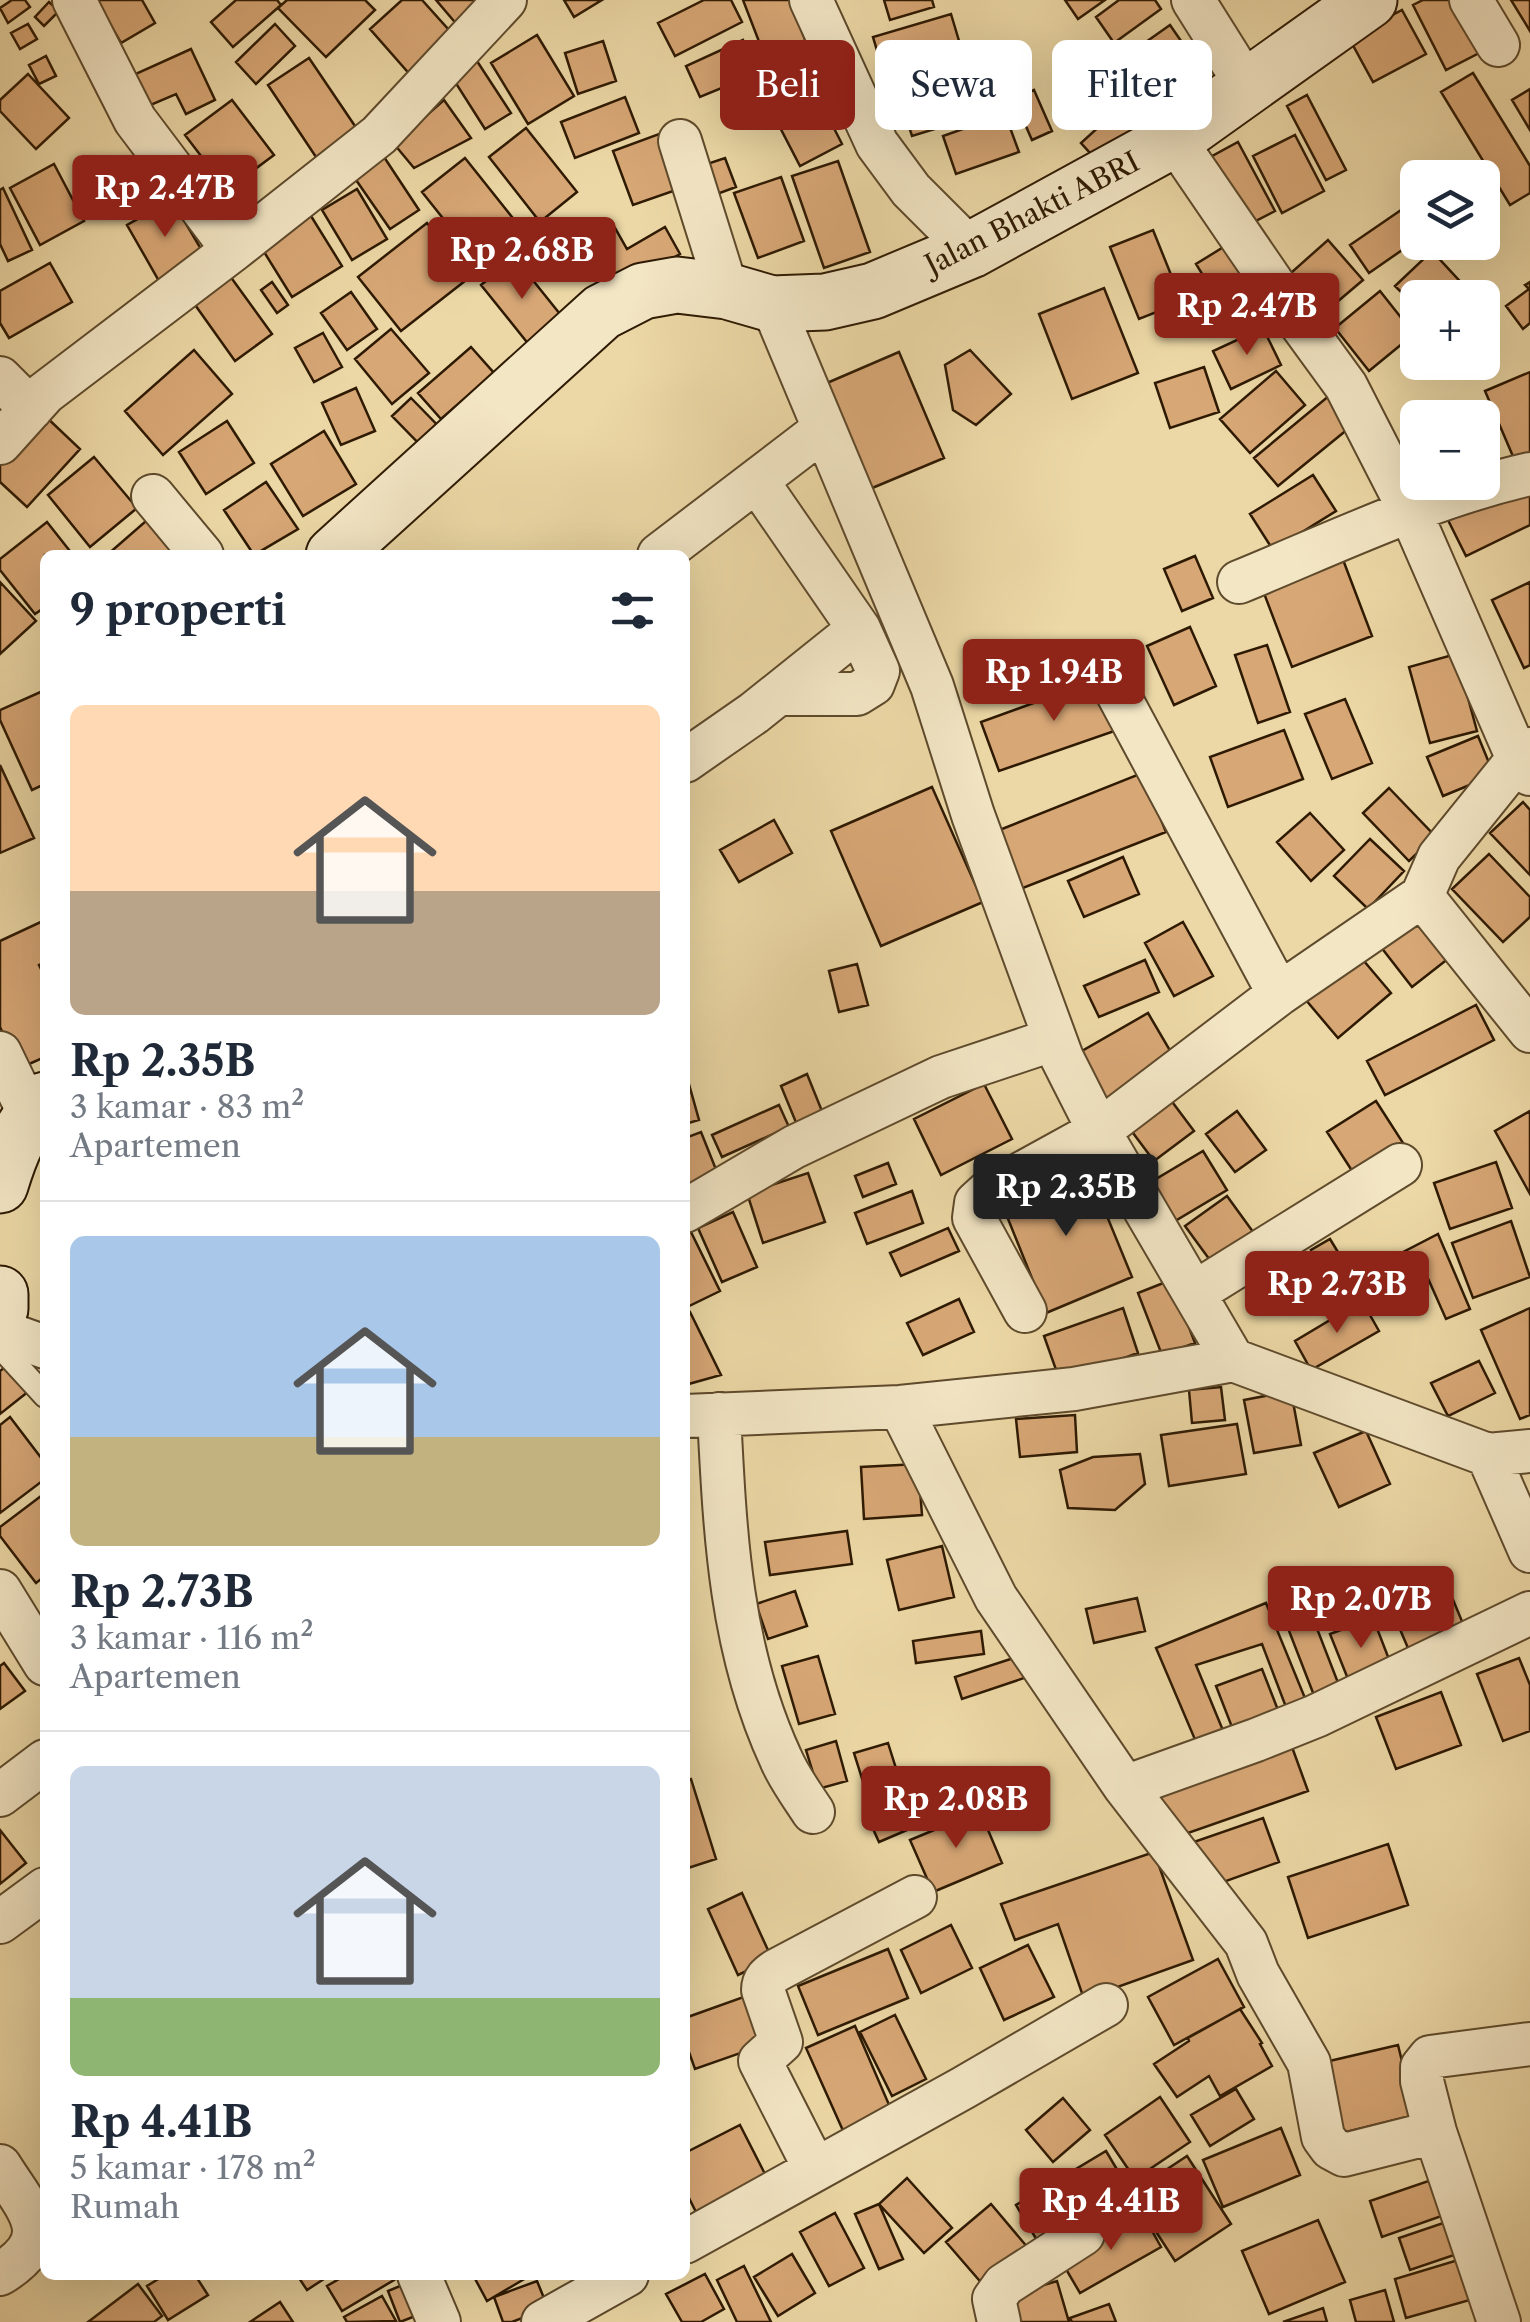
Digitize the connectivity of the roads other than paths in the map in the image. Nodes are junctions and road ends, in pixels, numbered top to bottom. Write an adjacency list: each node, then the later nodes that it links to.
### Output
1 (74, 0): 11 (street)
2 (505, 0): 11 (street)
3 (811, 0): 12 (street)
4 (1193, 0): 8 (street)
5 (1369, 0): 8 (street, Jalan Bhakti ABRI)
6 (1471, 0): 7 (street)
7 (1498, 45)
8 (1247, 86): 9 (street, Jalan Bhakti ABRI)
9 (1174, 139): 12 (street, Jalan Bhakti ABRI); 21 (street)
10 (680, 141): 13 (street)
11 (233, 250): 15 (street)
12 (971, 250): 13 (street, Jalan Bhakti ABRI)
13 (750, 298): 16 (street); 23 (street, Jalan Bhakti ABRI)
14 (0, 378): 15 (street)
15 (31, 409): 17 (street)
16 (824, 429): 19 (street); 32 (street)
17 (0, 443)
18 (1530, 474): 21 (street)
19 (757, 481): 24 (street); 27 (street)
20 (153, 496): 22 (street)
21 (1410, 512): 25 (street); 28 (street)
22 (198, 550)
23 (340, 550)
24 (666, 550)
25 (1240, 582)
26 (1104, 668): 30 (street)
27 (690, 758)
28 (1526, 760): 29 (street)
29 (1422, 896): 30 (street); 31 (street)
30 (1279, 994): 35 (street)
31 (1530, 1032)
32 (1055, 1039): 35 (street); 38 (street)
33 (0, 1052): 34 (street)
34 (37, 1108): 37 (street)
35 (1099, 1131): 39 (street); 42 (street)
36 (1400, 1165): 39 (street)
37 (0, 1185)
38 (690, 1208)
39 (1194, 1293): 46 (street)
40 (0, 1294): 41 (street)
41 (0, 1309)
42 (1025, 1311)
43 (0, 1332): 44 (street)
44 (40, 1345)
45 (0, 1347): 47 (lane)
46 (1234, 1360): 48 (street); 50 (street)
47 (40, 1391)
48 (900, 1408): 49 (street); 56 (street)
49 (702, 1415): 58 (street)
50 (1509, 1453): 51 (street)
51 (1530, 1551)
52 (0, 1592): 54 (street)
53 (1530, 1613): 56 (street)
54 (40, 1656)
55 (40, 1765): 57 (street)
56 (1125, 1787): 64 (street)
57 (0, 1795)
58 (813, 1812)
59 (40, 1892): 61 (street)
60 (915, 1897): 66 (street)
61 (0, 1922)
62 (1106, 2005): 66 (street)
63 (1530, 2044): 64 (street)
64 (1436, 2132): 75 (street)
65 (0, 2166): 69 (street)
66 (815, 2169): 68 (street)
67 (1083, 2234): 74 (street)
68 (690, 2239)
69 (0, 2274)
70 (422, 2280): 72 (street)
71 (617, 2280): 73 (street)
72 (438, 2322)
73 (543, 2322)
74 (999, 2322)
75 (1499, 2322)

